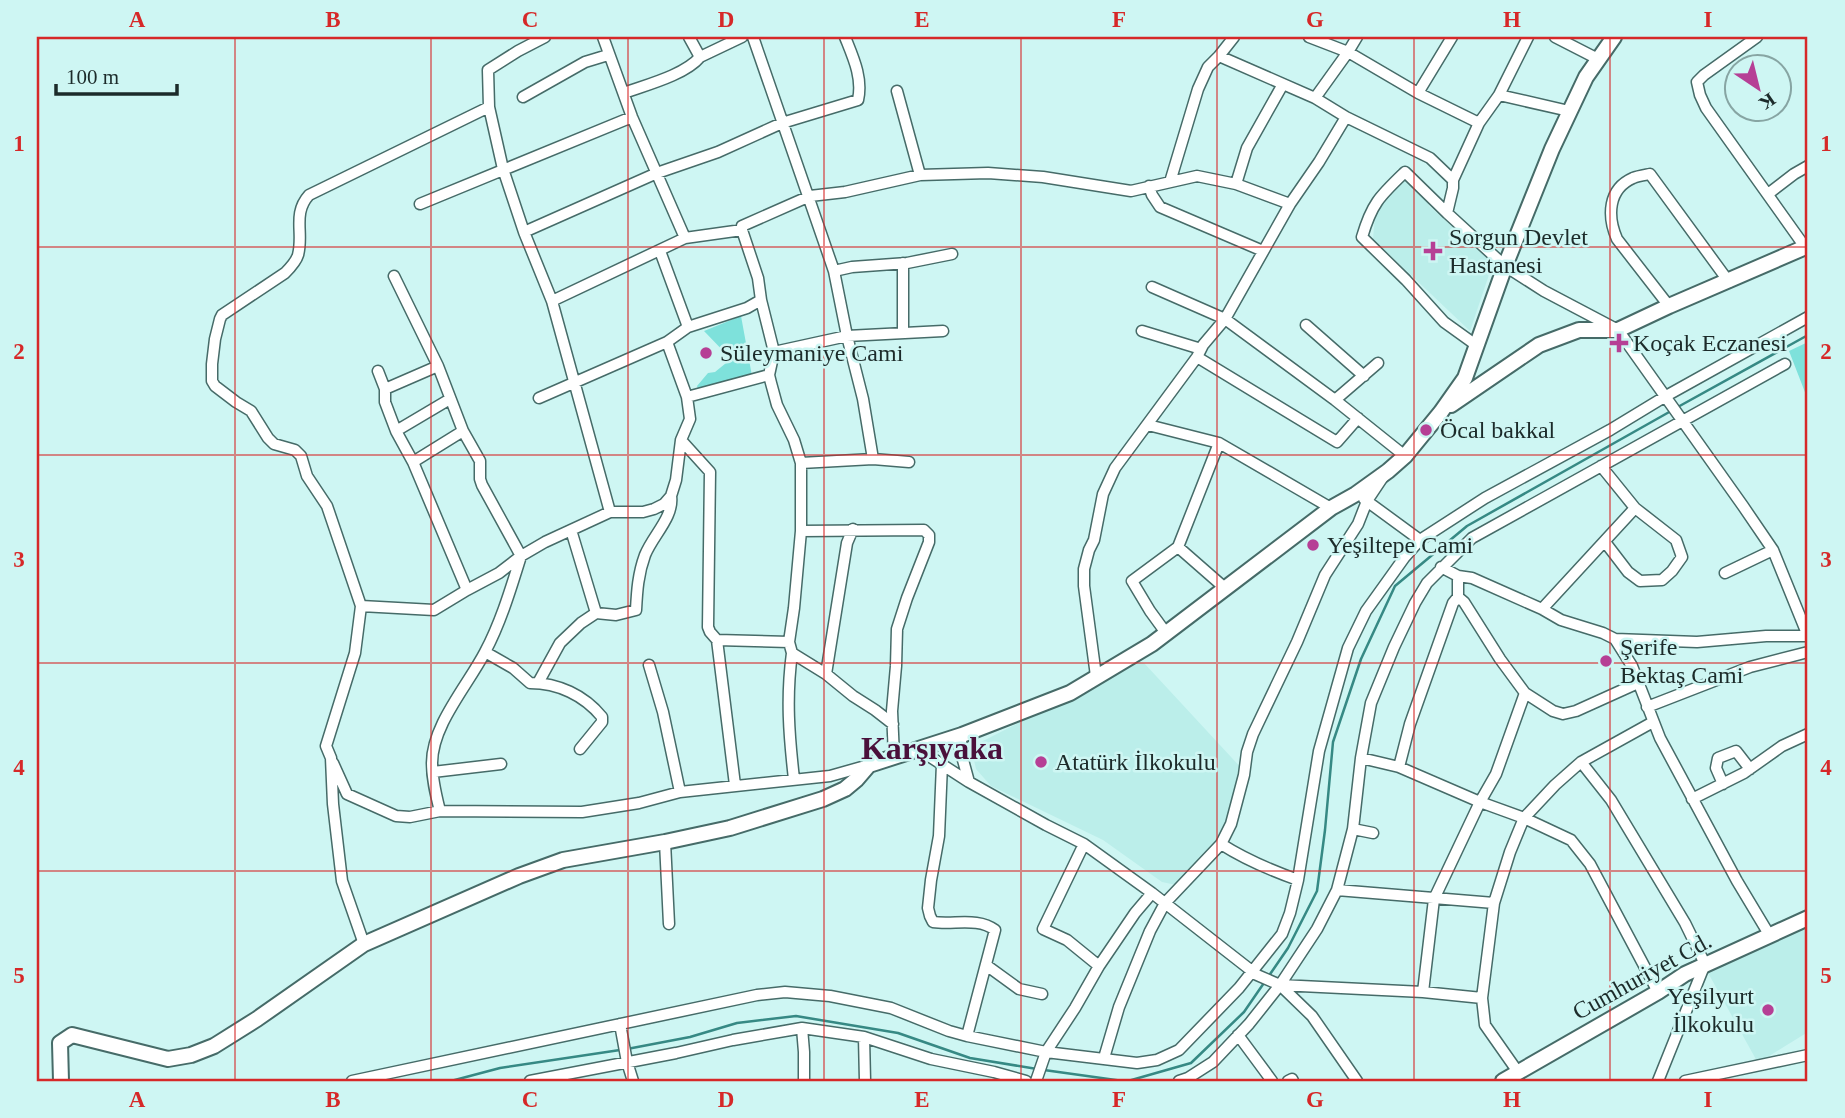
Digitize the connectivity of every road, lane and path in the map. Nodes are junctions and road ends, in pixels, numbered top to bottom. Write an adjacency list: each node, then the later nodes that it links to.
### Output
1 (545, 37): 27 (street)
2 (603, 37): 16 (street)
3 (689, 37): 18 (street)
4 (742, 37): 18 (street)
5 (753, 37): 31 (street)
6 (845, 37): 31 (street)
7 (1234, 37): 17 (street)
8 (1310, 37): 15 (street)
9 (1357, 37): 15 (street)
10 (1452, 37): 23 (street)
11 (1528, 37): 24 (street)
12 (1555, 37): 19 (street)
13 (1614, 37): 19 (street)
14 (1757, 37): 41 (street)
15 (1348, 52): 23 (street); 26 (street)
16 (608, 55): 22 (street); 25 (street)
17 (1219, 56): 20 (street); 38 (street)
18 (700, 57): 22 (street)
19 (1598, 59): 28 (street)
20 (1283, 84): 26 (street); 39 (street)
21 (897, 91): 36 (street)
22 (624, 93): 29 (street)
23 (1418, 93): 32 (street)
24 (1499, 95): 28 (street); 32 (street)
25 (523, 97)
26 (1315, 98): 30 (street)
27 (489, 107): 34 (street); 121 (street)
28 (1569, 111): 54 (street)
29 (632, 117): 34 (street); 35 (street)
30 (1346, 117): 37 (street); 44 (street)
31 (782, 123): 35 (street); 42 (street)
32 (1479, 123): 37 (street)
33 (1808, 166): 41 (street)
34 (503, 169): 43 (street); 47 (street)
35 (657, 173): 47 (street); 48 (street)
36 (920, 175): 40 (street); 42 (street)
37 (1453, 180): 45 (street)
38 (1170, 182): 39 (street); 40 (street)
39 (1236, 184): 44 (street)
40 (1149, 186): 51 (street)
41 (1768, 194): 49 (street)
42 (810, 196): 46 (street); 55 (street)
43 (420, 204)
44 (1290, 204): 51 (street)
45 (1447, 213): 54 (street); 72 (street)
46 (741, 230): 48 (street); 59 (street)
47 (524, 232): 60 (street)
48 (685, 239): 50 (street)
49 (1807, 246): 57 (street)
50 (660, 251): 60 (street); 65 (street)
51 (1263, 251): 63 (street)
52 (952, 254): 53 (street)
53 (903, 263): 55 (street); 69 (street)
54 (1505, 266): 66 (street); 72 (street)
55 (834, 271): 70 (street)
56 (394, 276): 77 (street)
57 (1729, 282): 61 (street); 61 (street)
58 (1152, 286): 63 (street)
59 (761, 300): 65 (street); 73 (street)
60 (552, 301): 81 (street)
61 (1669, 306): 66 (street)
62 (1808, 317): 83 (street)
63 (1226, 319): 74 (street); 87 (street)
64 (1306, 325): 80 (street)
65 (688, 327): 71 (street)
66 (1618, 330): 83 (street); 88 (street)
67 (943, 331): 69 (street)
68 (1142, 331): 74 (street)
69 (902, 333): 70 (street)
70 (847, 336): 73 (street); 97 (street)
71 (667, 342): 81 (street); 84 (street)
72 (1476, 345): 88 (street)
73 (774, 352): 79 (street)
74 (1199, 353): 89 (street); 91 (street)
75 (1378, 363): 80 (street)
76 (1784, 364): 90 (street)
77 (438, 366): 82 (street); 86 (street)
78 (378, 371): 82 (street)
79 (769, 375): 84 (street); 100 (street)
80 (1364, 376): 87 (street)
81 (575, 381): 85 (street); 106 (street)
82 (385, 389): 92 (street)
83 (1666, 396): 90 (street); 110 (street)
84 (687, 397): 94 (street)
85 (539, 398)
86 (450, 399): 92 (street); 93 (street)
87 (1335, 400): 89 (street)
88 (1441, 412): 96 (street)
89 (1358, 418): 96 (street)
90 (1683, 420): 101 (street); 113 (street)
91 (1148, 425): 95 (street); 133 (street)
92 (396, 431): 99 (street)
93 (463, 431): 99 (street); 114 (street)
94 (681, 440): 102 (street); 127 (street)
95 (1219, 443): 104 (street); 112 (street)
96 (1405, 456): 103 (street)
97 (873, 459): 98 (street); 100 (street)
98 (909, 462)
99 (413, 463): 119 (street)
100 (801, 463): 109 (street)
101 (1601, 466): 105 (street); 115 (street)
102 (671, 496): 106 (street); 123 (street)
103 (1362, 497): 104 (street); 110 (street); 167 (street)
104 (1331, 508): 118 (street)
105 (1635, 508): 111 (street); 111 (street)
106 (610, 512): 108 (street)
107 (853, 529): 109 (street); 132 (street); 139 (street)
108 (571, 530): 114 (street); 123 (street)
109 (801, 531): 128 (street)
110 (1420, 541): 168 (street)
111 (1605, 542): 122 (street)
112 (1178, 547): 118 (street); 124 (street)
113 (1773, 550): 116 (street); 125 (street)
114 (522, 556): 119 (street); 129 (street)
115 (1441, 567): 117 (street); 146 (street)
116 (1725, 573)
117 (1458, 576): 120 (street); 122 (street)
118 (1226, 589): 124 (street)
119 (467, 590): 121 (street)
120 (1458, 597): 136 (street); 151 (street)
121 (361, 606): 145 (street)
122 (1542, 609): 126 (street)
123 (596, 612): 134 (street)
124 (1166, 633): 133 (street)
125 (1808, 636): 126 (street)
126 (1615, 639): 135 (street)
127 (717, 640): 128 (street); 157 (street)
128 (790, 648): 132 (street); 154 (street)
129 (485, 652): 134 (street); 153 (street)
130 (1808, 652): 137 (street)
131 (649, 665): 158 (street)
132 (826, 674): 139 (street)
133 (1096, 676): 141 (street)
134 (538, 683): 142 (street)
135 (1638, 683): 136 (street); 137 (street)
136 (1525, 693): 160 (street)
137 (1647, 707): 138 (street)
138 (1653, 722): 147 (street); 159 (street)
139 (893, 724): 144 (street)
140 (1808, 734): 152 (street)
141 (961, 735): 143 (street); 155 (street)
142 (580, 749)
143 (918, 749): 144 (street); 149 (street)
144 (894, 757): 150 (street)
145 (331, 758): 161 (street); 177 (street)
146 (1361, 758): 151 (street); 163 (street)
147 (1581, 762): 162 (street); 178 (street)
148 (501, 764): 153 (street)
149 (942, 764): 155 (street); 179 (street)
150 (870, 765): 154 (street); 165 (street)
151 (1399, 767): 160 (street)
152 (1750, 769): 156 (street); 156 (street)
153 (433, 772): 161 (street)
154 (794, 779): 157 (street)
155 (969, 782): 166 (street)
156 (1723, 784): 159 (street)
157 (734, 785): 158 (street)
158 (680, 792): 161 (street)
159 (1692, 799): 176 (street)
160 (1480, 802): 162 (street); 171 (street)
161 (440, 811)
162 (1524, 818): 172 (street); 184 (street)
163 (1353, 829): 164 (street); 169 (street)
164 (1373, 833)
165 (665, 842): 175 (street); 177 (street)
166 (1084, 844): 170 (street); 180 (street)
167 (1221, 844): 168 (street); 173 (street)
168 (1298, 880): 181 (street)
169 (1337, 890): 171 (street); 182 (street)
170 (1152, 892): 173 (street); 180 (street)
171 (1434, 899): 172 (street); 183 (street)
172 (1494, 903): 186 (street)
173 (1165, 904): 181 (street); 195 (street)
174 (1808, 918): 176 (street, Cumhuriyet Cd.)
175 (669, 924)
176 (1770, 936): 178 (street, Cumhuriyet Cd.)
177 (365, 944): 199 (street)
178 (1705, 964): 184 (street, Cumhuriyet Cd.); 210 (street)
179 (986, 965): 185 (street); 190 (street)
180 (1098, 966): 192 (street)
181 (1255, 973): 182 (street); 195 (street)
182 (1280, 985): 183 (street); 189 (street); 208 (street)
183 (1423, 992): 186 (street)
184 (1658, 992): 196 (street, Cumhuriyet Cd.)
185 (1042, 994)
186 (1482, 998): 196 (street)
187 (620, 1028): 190 (street); 194 (street); 198 (street)
188 (802, 1028): 191 (street); 194 (street); 203 (street)
189 (1238, 1035): 206 (street); 207 (street)
190 (967, 1036): 192 (street)
191 (864, 1037): 204 (street); 205 (street)
192 (1046, 1055): 195 (street); 197 (street)
193 (1808, 1055): 211 (street)
194 (626, 1058): 201 (street); 202 (street)
195 (1104, 1058)
196 (1518, 1072): 209 (street, Cumhuriyet Cd.)
197 (1037, 1077)
198 (394, 1078): 200 (street)
199 (61, 1081)
200 (352, 1081)
201 (530, 1081)
202 (633, 1081)
203 (804, 1081)
204 (865, 1081)
205 (1026, 1081)
206 (1179, 1081)
207 (1272, 1081)
208 (1357, 1081)
209 (1504, 1081)
210 (1658, 1081)
211 (1685, 1081)

